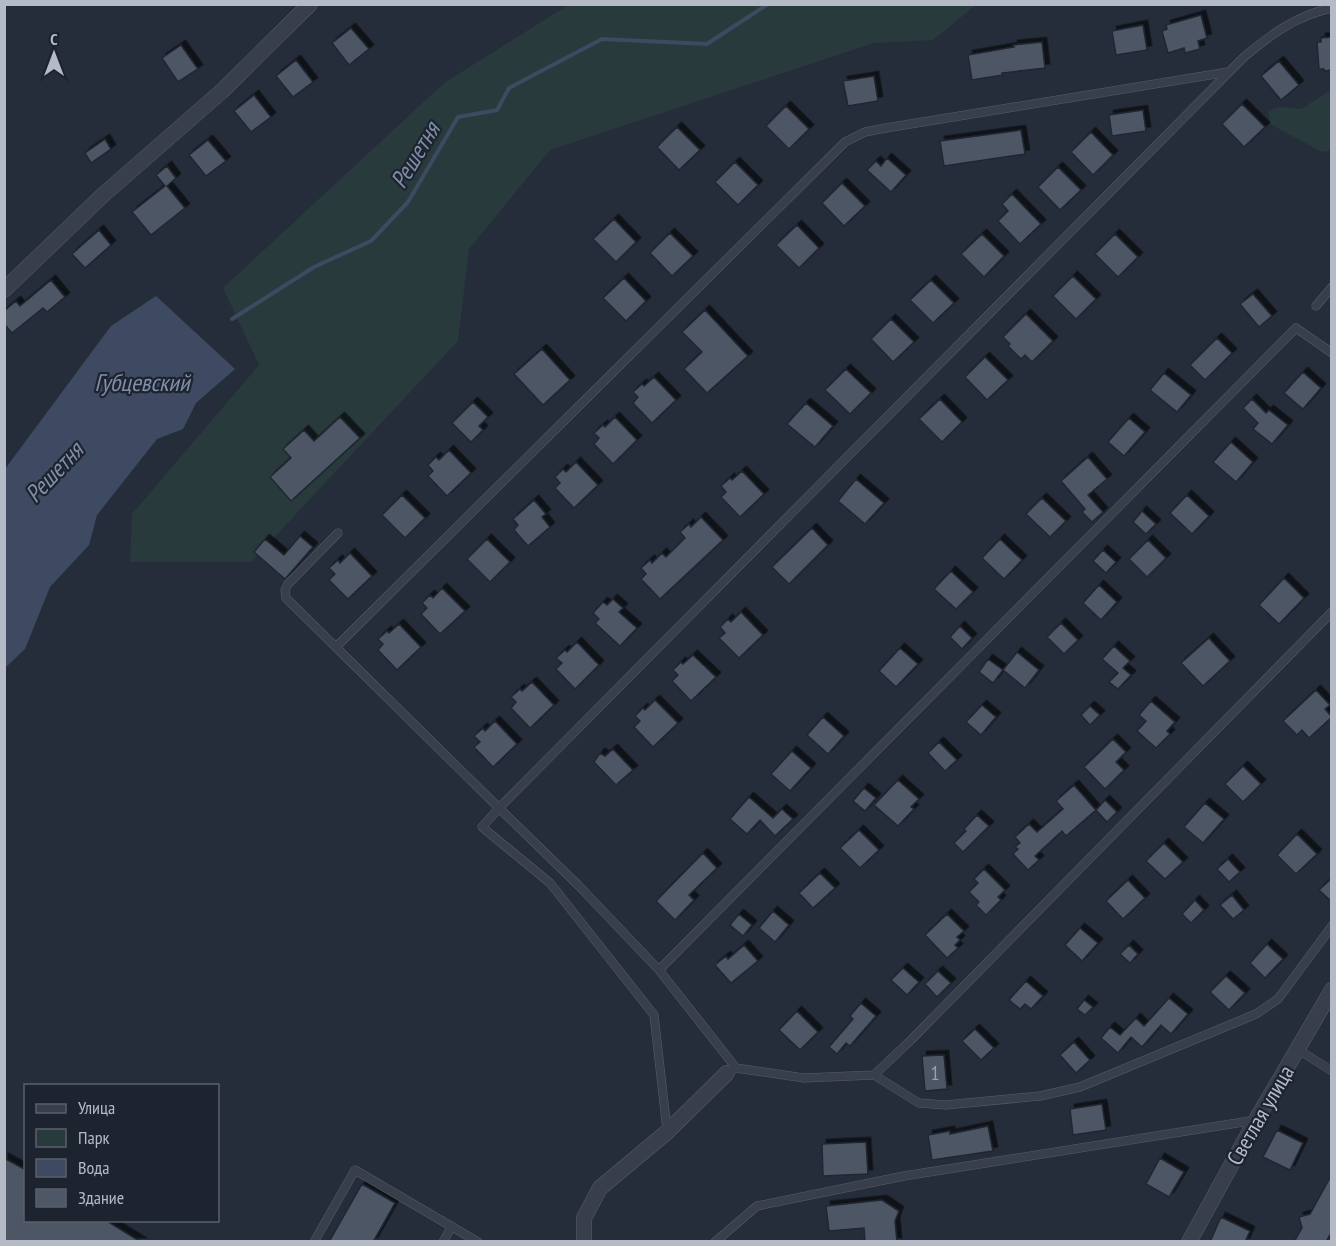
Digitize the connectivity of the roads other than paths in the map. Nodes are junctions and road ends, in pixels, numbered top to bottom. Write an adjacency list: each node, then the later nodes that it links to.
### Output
1 (310, 4): 5 (street)
2 (1332, 8): 3 (lane)
3 (1228, 72): 10 (lane); 11 (lane)
4 (1332, 287): 6 (lane)
5 (4, 291)
6 (1316, 306)
7 (1332, 353): 13 (lane)
8 (338, 533): 10 (lane)
9 (1332, 612): 18 (lane)
10 (336, 647): 11 (lane)
11 (499, 808): 13 (lane); 20 (lane)
12 (1332, 926): 18 (lane)
13 (659, 970): 16 (lane)
14 (1332, 990): 15 (street, Светлая улица)
15 (1297, 1049): 17 (lane); 19 (street, Светлая улица)
16 (732, 1071): 18 (lane); 20 (street)
17 (1332, 1071)
18 (874, 1075)
19 (1256, 1120): 26 (lane); 27 (street, Светлая улица)
20 (667, 1132): 25 (street)
21 (452, 1226): 22 (lane); 23 (lane); 24 (lane)
22 (314, 1242)
23 (443, 1242)
24 (477, 1242)
25 (584, 1242)
26 (715, 1242)
27 (1189, 1242)

